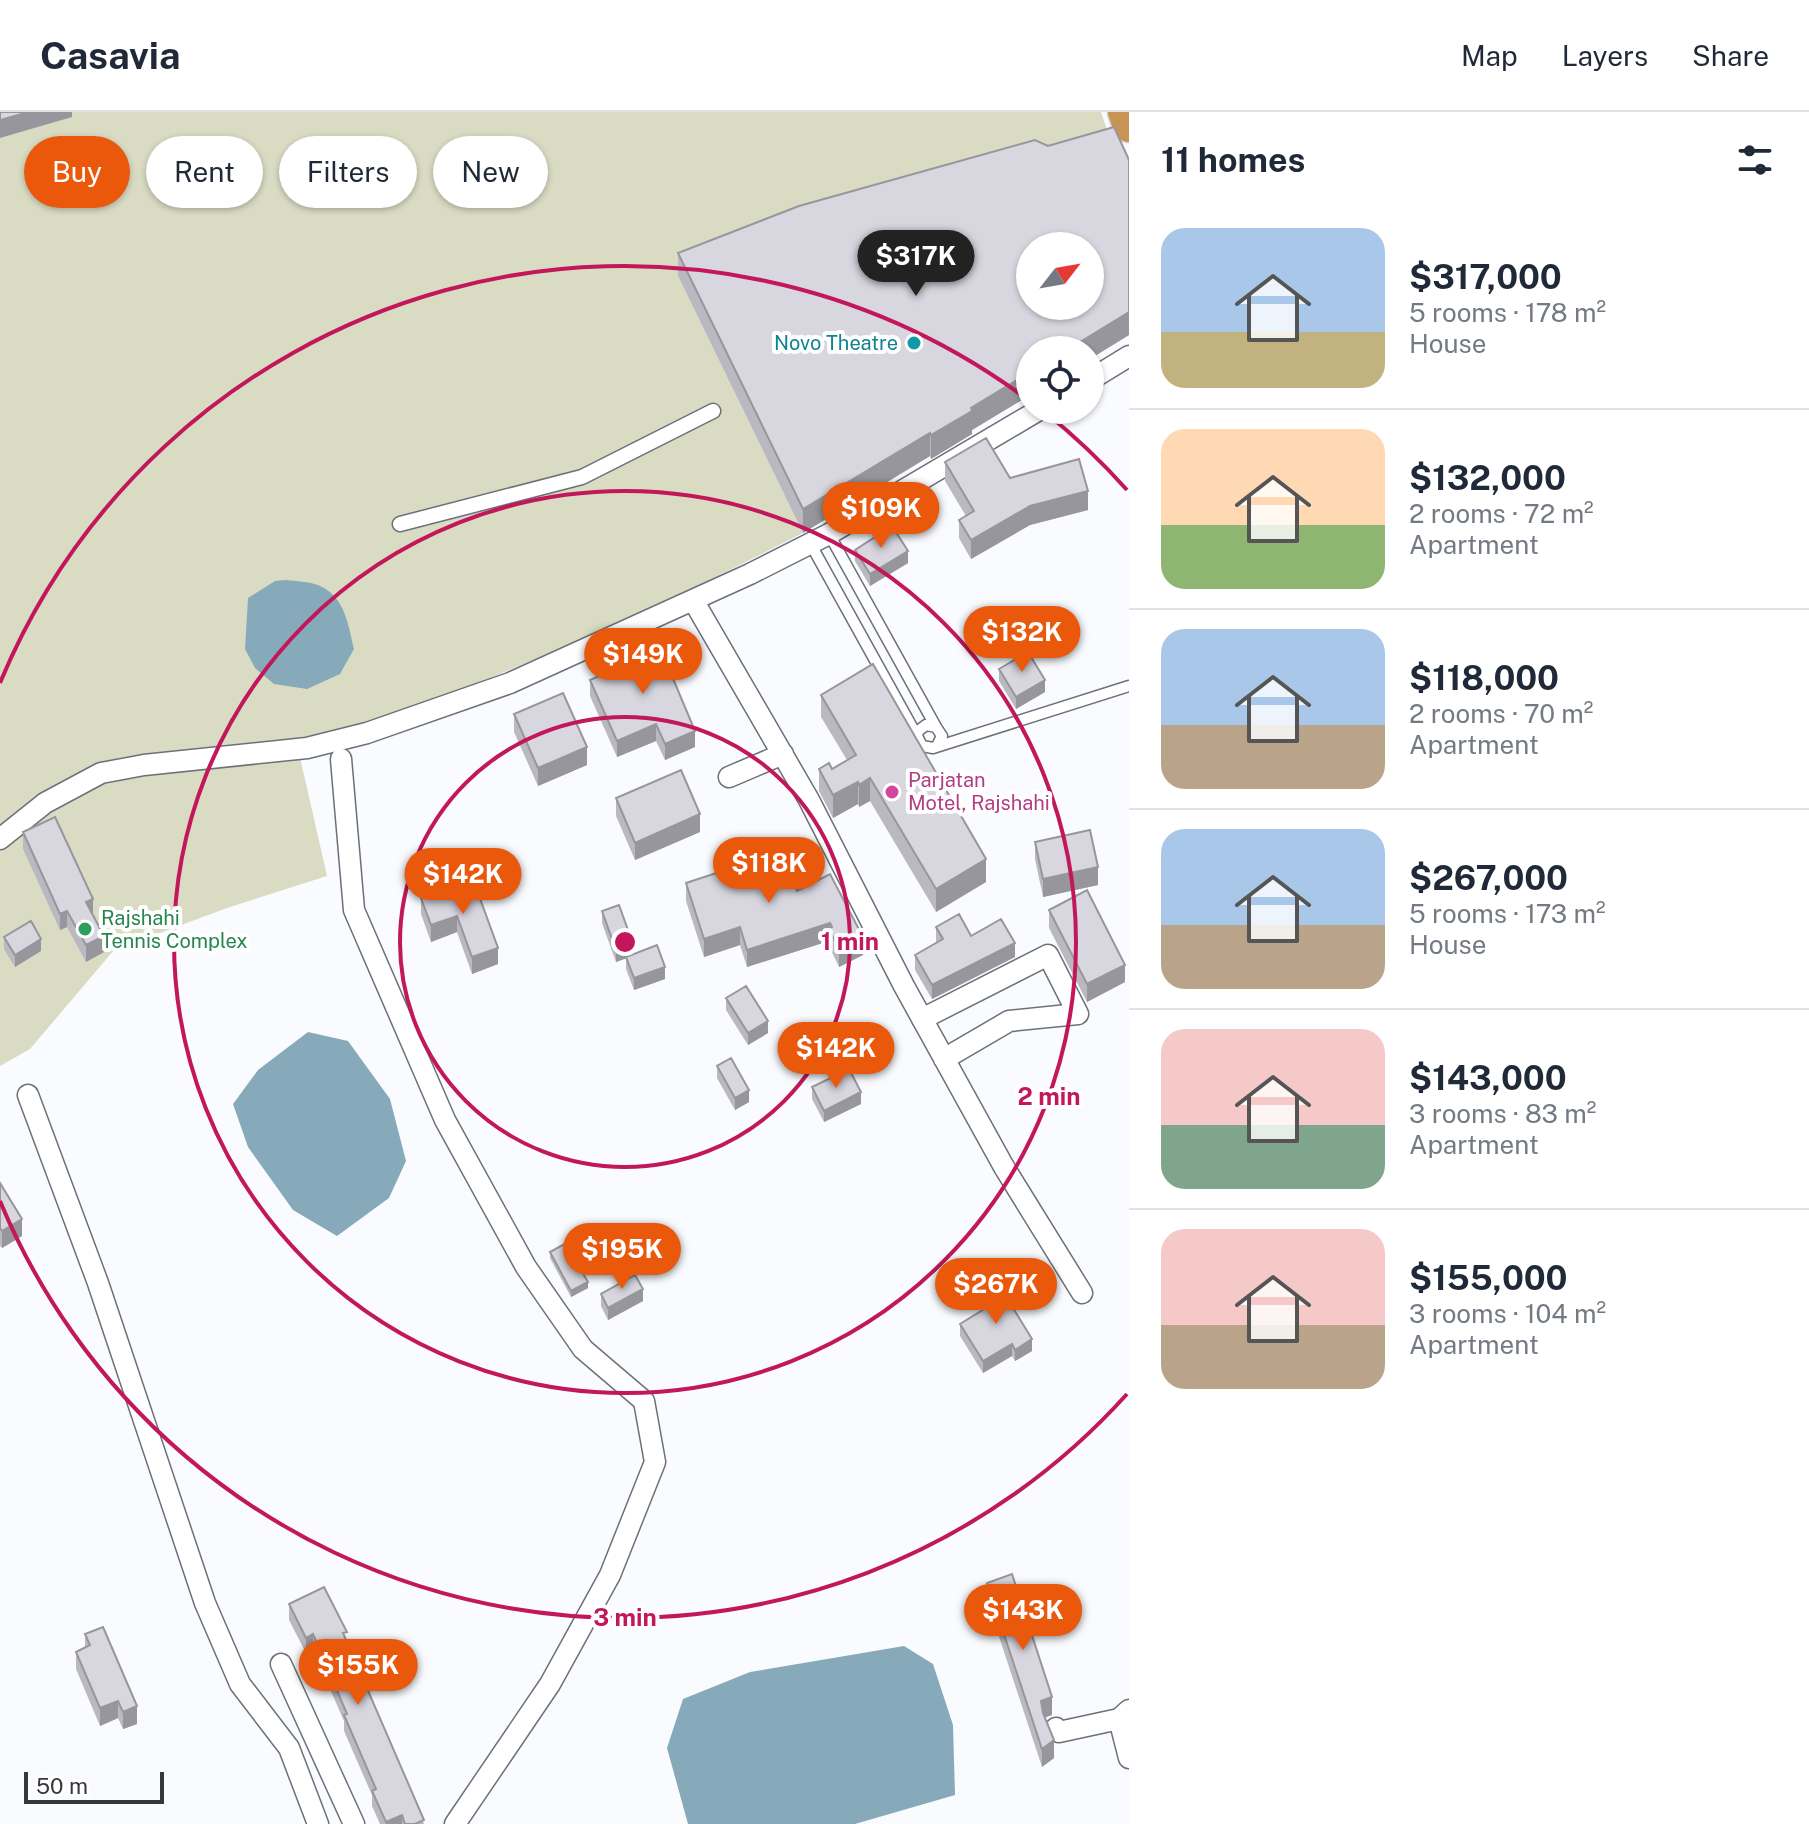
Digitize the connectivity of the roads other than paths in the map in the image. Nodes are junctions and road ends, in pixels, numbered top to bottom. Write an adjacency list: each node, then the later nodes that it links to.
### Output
1 (1124, 112): 2 (highway)
2 (1129, 126)
3 (1129, 356): 4 (street)
4 (1104, 371)
5 (713, 411): 7 (street)
6 (1016, 424): 8 (street)
7 (400, 524)
8 (829, 534): 9 (street); 12 (lane)
9 (810, 543): 10 (street); 13 (lane)
10 (693, 600): 15 (street); 18 (street)
11 (1129, 686): 14 (lane)
12 (936, 727): 13 (lane); 14 (lane)
13 (917, 736): 14 (lane)
14 (933, 748)
15 (783, 754): 17 (street); 19 (street)
16 (341, 759): 29 (street)
17 (729, 777)
18 (0, 839)
19 (922, 1019): 20 (street); 20 (street)
20 (944, 1059): 22 (street)
21 (28, 1095): 27 (street)
22 (1082, 1293)
23 (281, 1664): 28 (street)
24 (1124, 1715): 25 (street); 26 (street)
25 (1056, 1728)
26 (1129, 1758)
27 (318, 1824)
28 (354, 1824)
29 (455, 1824)

